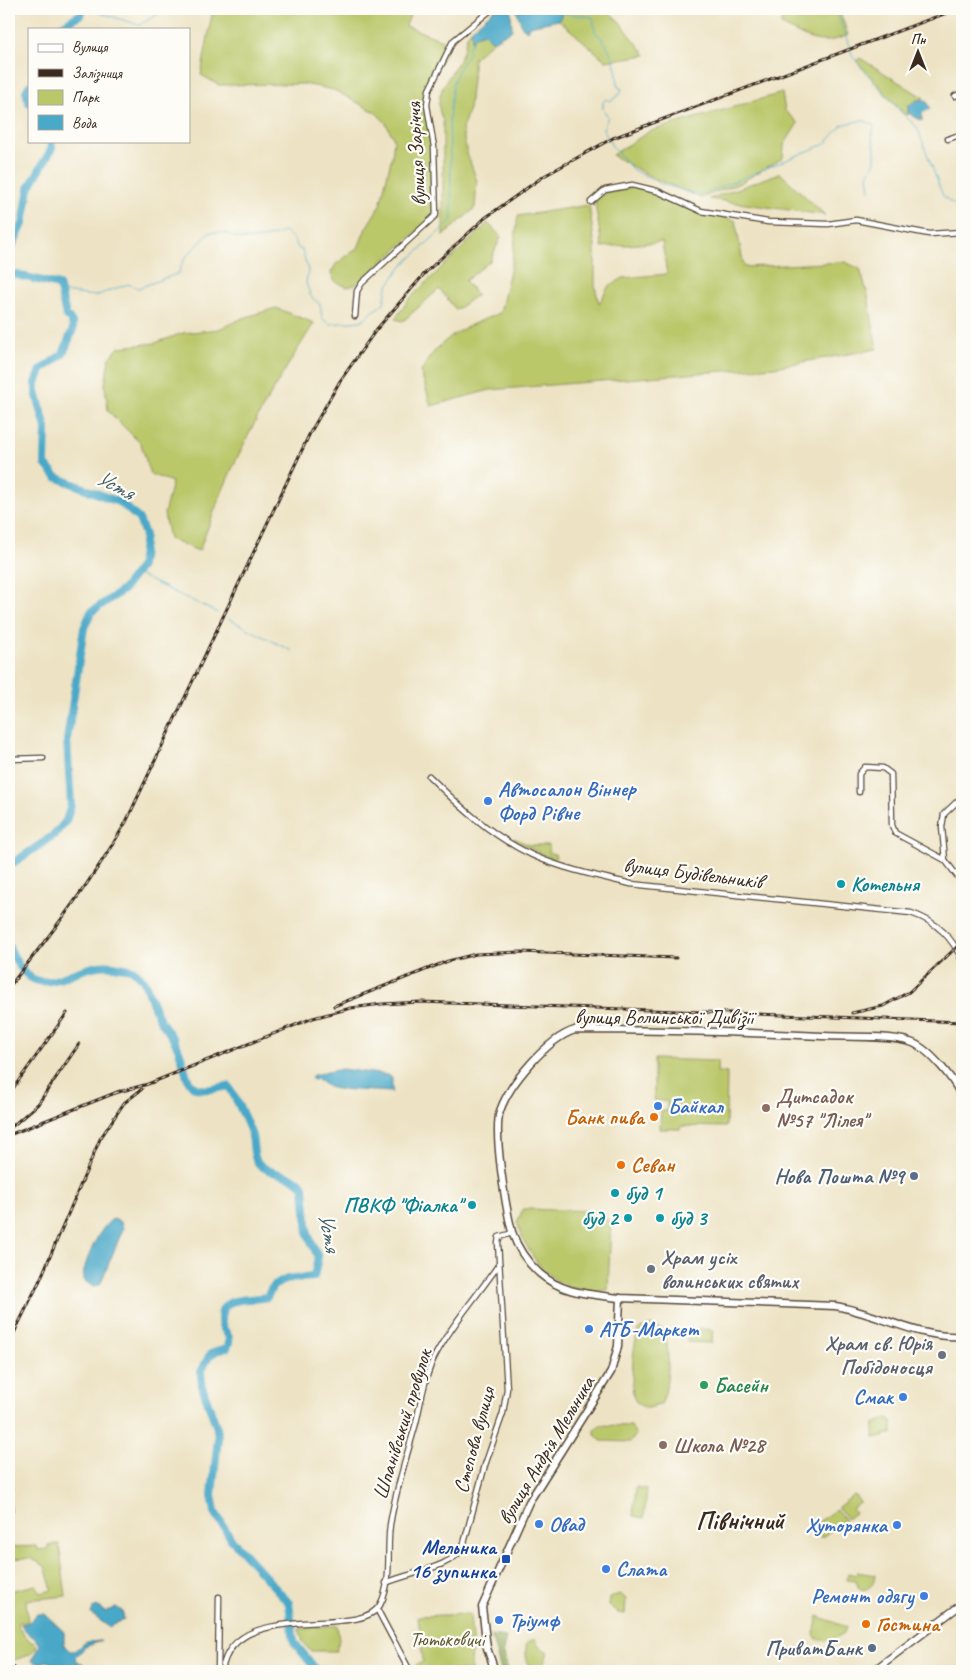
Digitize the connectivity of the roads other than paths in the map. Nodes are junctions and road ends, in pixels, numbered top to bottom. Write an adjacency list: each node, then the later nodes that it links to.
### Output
1 (492, 9): 8 (street, вулиця Заріччя)
2 (962, 93): 3 (street)
3 (955, 96)
4 (962, 134): 5 (street)
5 (948, 139)
6 (591, 202): 7 (street)
7 (962, 232)
8 (355, 316)
9 (43, 758): 10 (street)
10 (9, 759)
11 (429, 776): 16 (street, вулиця Будівельників)
12 (858, 792): 14 (street)
13 (962, 797): 14 (street)
14 (945, 860): 15 (street)
15 (961, 881)
16 (962, 961)
17 (962, 1099): 18 (street, вулиця Волинської Дивізії)
18 (513, 1233): 19 (street, Степова вулиця); 20 (street, вулиця Волинської Дивізії)
19 (499, 1264): 22 (street, Шпанівський провулок); 22 (street, Степова вулиця)
20 (620, 1298): 21 (street, вулиця Волинської Дивізії); 30 (street, вулиця Андрія Мельника)
21 (962, 1336)
22 (386, 1583): 25 (street, Шпанівський провулок)
23 (219, 1598): 28 (street)
24 (962, 1604): 31 (street)
25 (377, 1609): 28 (street); 29 (street)
26 (9, 1667): 27 (street)
27 (13, 1671)
28 (220, 1671)
29 (410, 1671)
30 (496, 1671)
31 (873, 1671)

